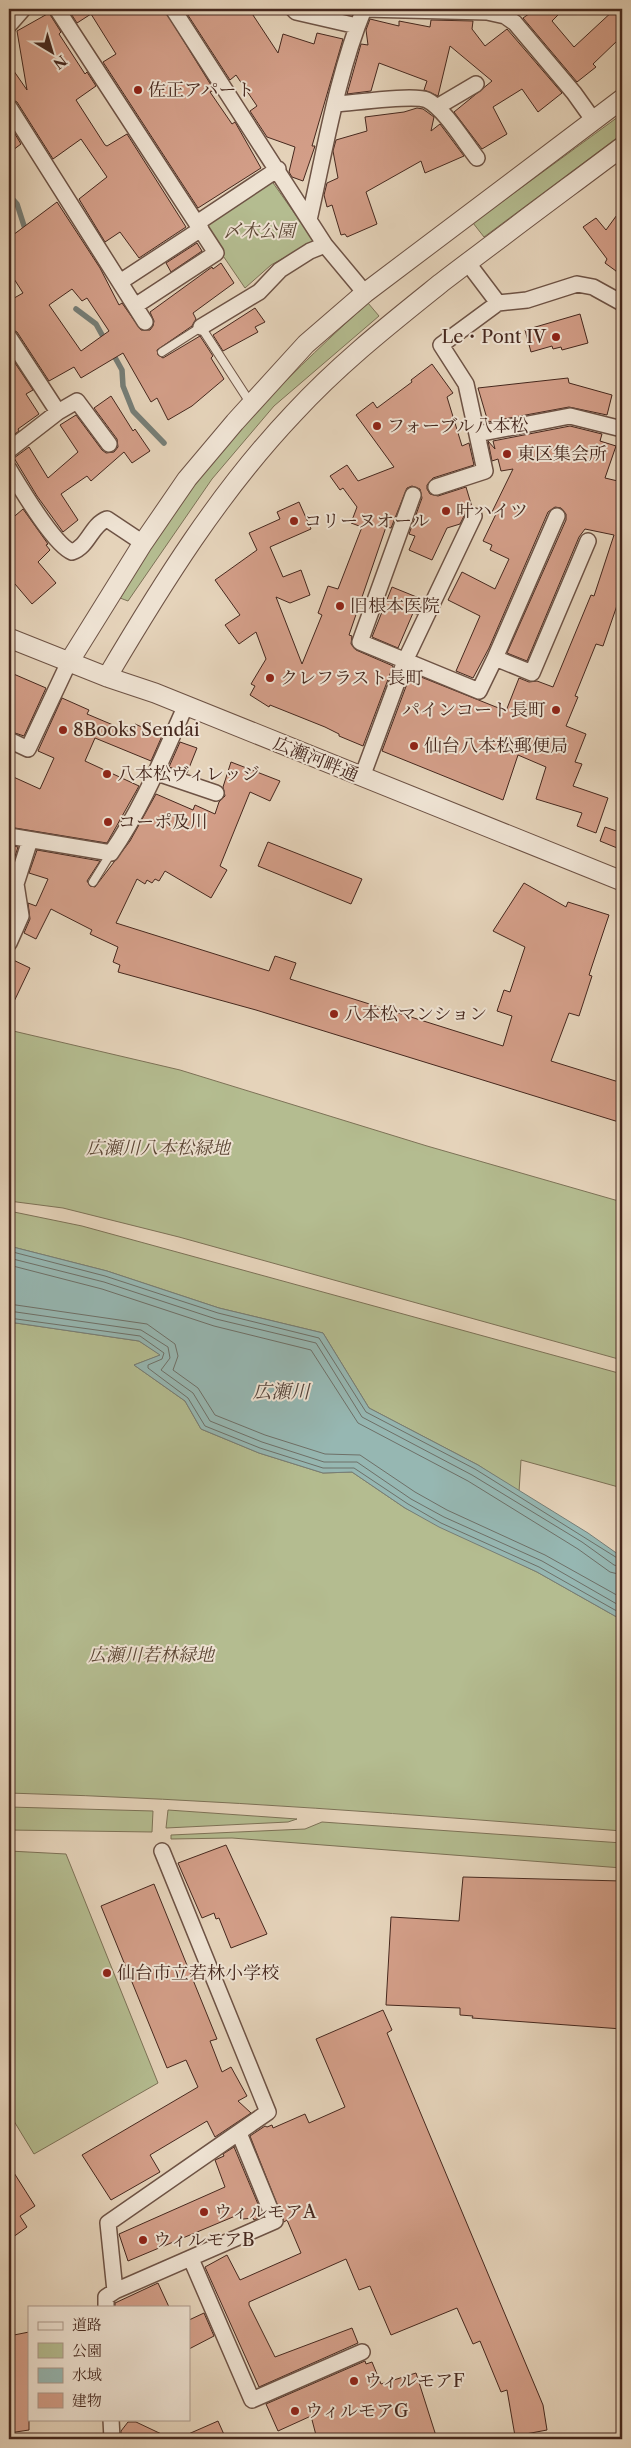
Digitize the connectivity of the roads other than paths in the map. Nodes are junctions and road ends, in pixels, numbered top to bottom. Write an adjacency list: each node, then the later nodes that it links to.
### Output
1 (23, 9): 6 (street)
2 (56, 9): 18 (street)
3 (173, 9): 16 (street)
4 (293, 9): 7 (street)
5 (364, 9): 7 (street); 13 (street)
6 (9, 25)
7 (356, 26): 10 (street)
8 (476, 84): 12 (street)
9 (622, 99): 13 (street)
10 (336, 104): 12 (street); 17 (street)
11 (9, 107): 21 (street)
12 (437, 107): 15 (street)
13 (594, 120): 22 (street)
14 (622, 146): 20 (street)
15 (478, 158)
16 (278, 169): 17 (street); 18 (street)
17 (309, 220): 19 (street)
18 (199, 226): 21 (street); 25 (street)
19 (325, 245): 22 (street); 27 (street)
20 (467, 262): 23 (street); 47 (street)
21 (120, 282): 25 (street)
22 (365, 293): 30 (street)
23 (498, 303): 24 (street); 33 (street)
24 (622, 303)
25 (135, 306): 26 (street)
26 (145, 322)
27 (201, 327): 29 (lane); 30 (lane)
28 (9, 337): 31 (street)
29 (162, 352)
30 (251, 404): 42 (street)
31 (58, 412): 34 (street); 35 (street)
32 (622, 429): 33 (street)
33 (477, 434): 37 (street)
34 (109, 444)
35 (9, 450)
36 (9, 469): 42 (street)
37 (436, 487)
38 (413, 495): 45 (street)
39 (474, 516): 45 (street)
40 (557, 516): 44 (street)
41 (588, 541): 44 (street)
42 (143, 543): 46 (street)
43 (9, 638): 46 (street, 広瀬河畔通)
44 (495, 658): 45 (street)
45 (405, 661): 51 (street)
46 (69, 662): 47 (street, 広瀬河畔通); 49 (street)
47 (106, 677): 48 (street, 広瀬河畔通)
48 (186, 706): 50 (street); 51 (street, 広瀬河畔通)
49 (9, 740)
50 (156, 773): 52 (street); 55 (street)
51 (362, 778): 56 (street, 広瀬河畔通)
52 (216, 793)
53 (9, 836): 54 (street)
54 (30, 840): 55 (street); 58 (street)
55 (111, 853): 57 (lane)
56 (622, 881)
57 (94, 882)
58 (9, 943)
59 (162, 1851): 60 (street)
60 (239, 2133): 61 (street); 62 (street)
61 (191, 2259): 62 (street); 64 (street)
62 (115, 2292): 63 (street)
63 (106, 2306)
64 (362, 2352)
65 (111, 2420): 66 (street)
66 (112, 2439)

